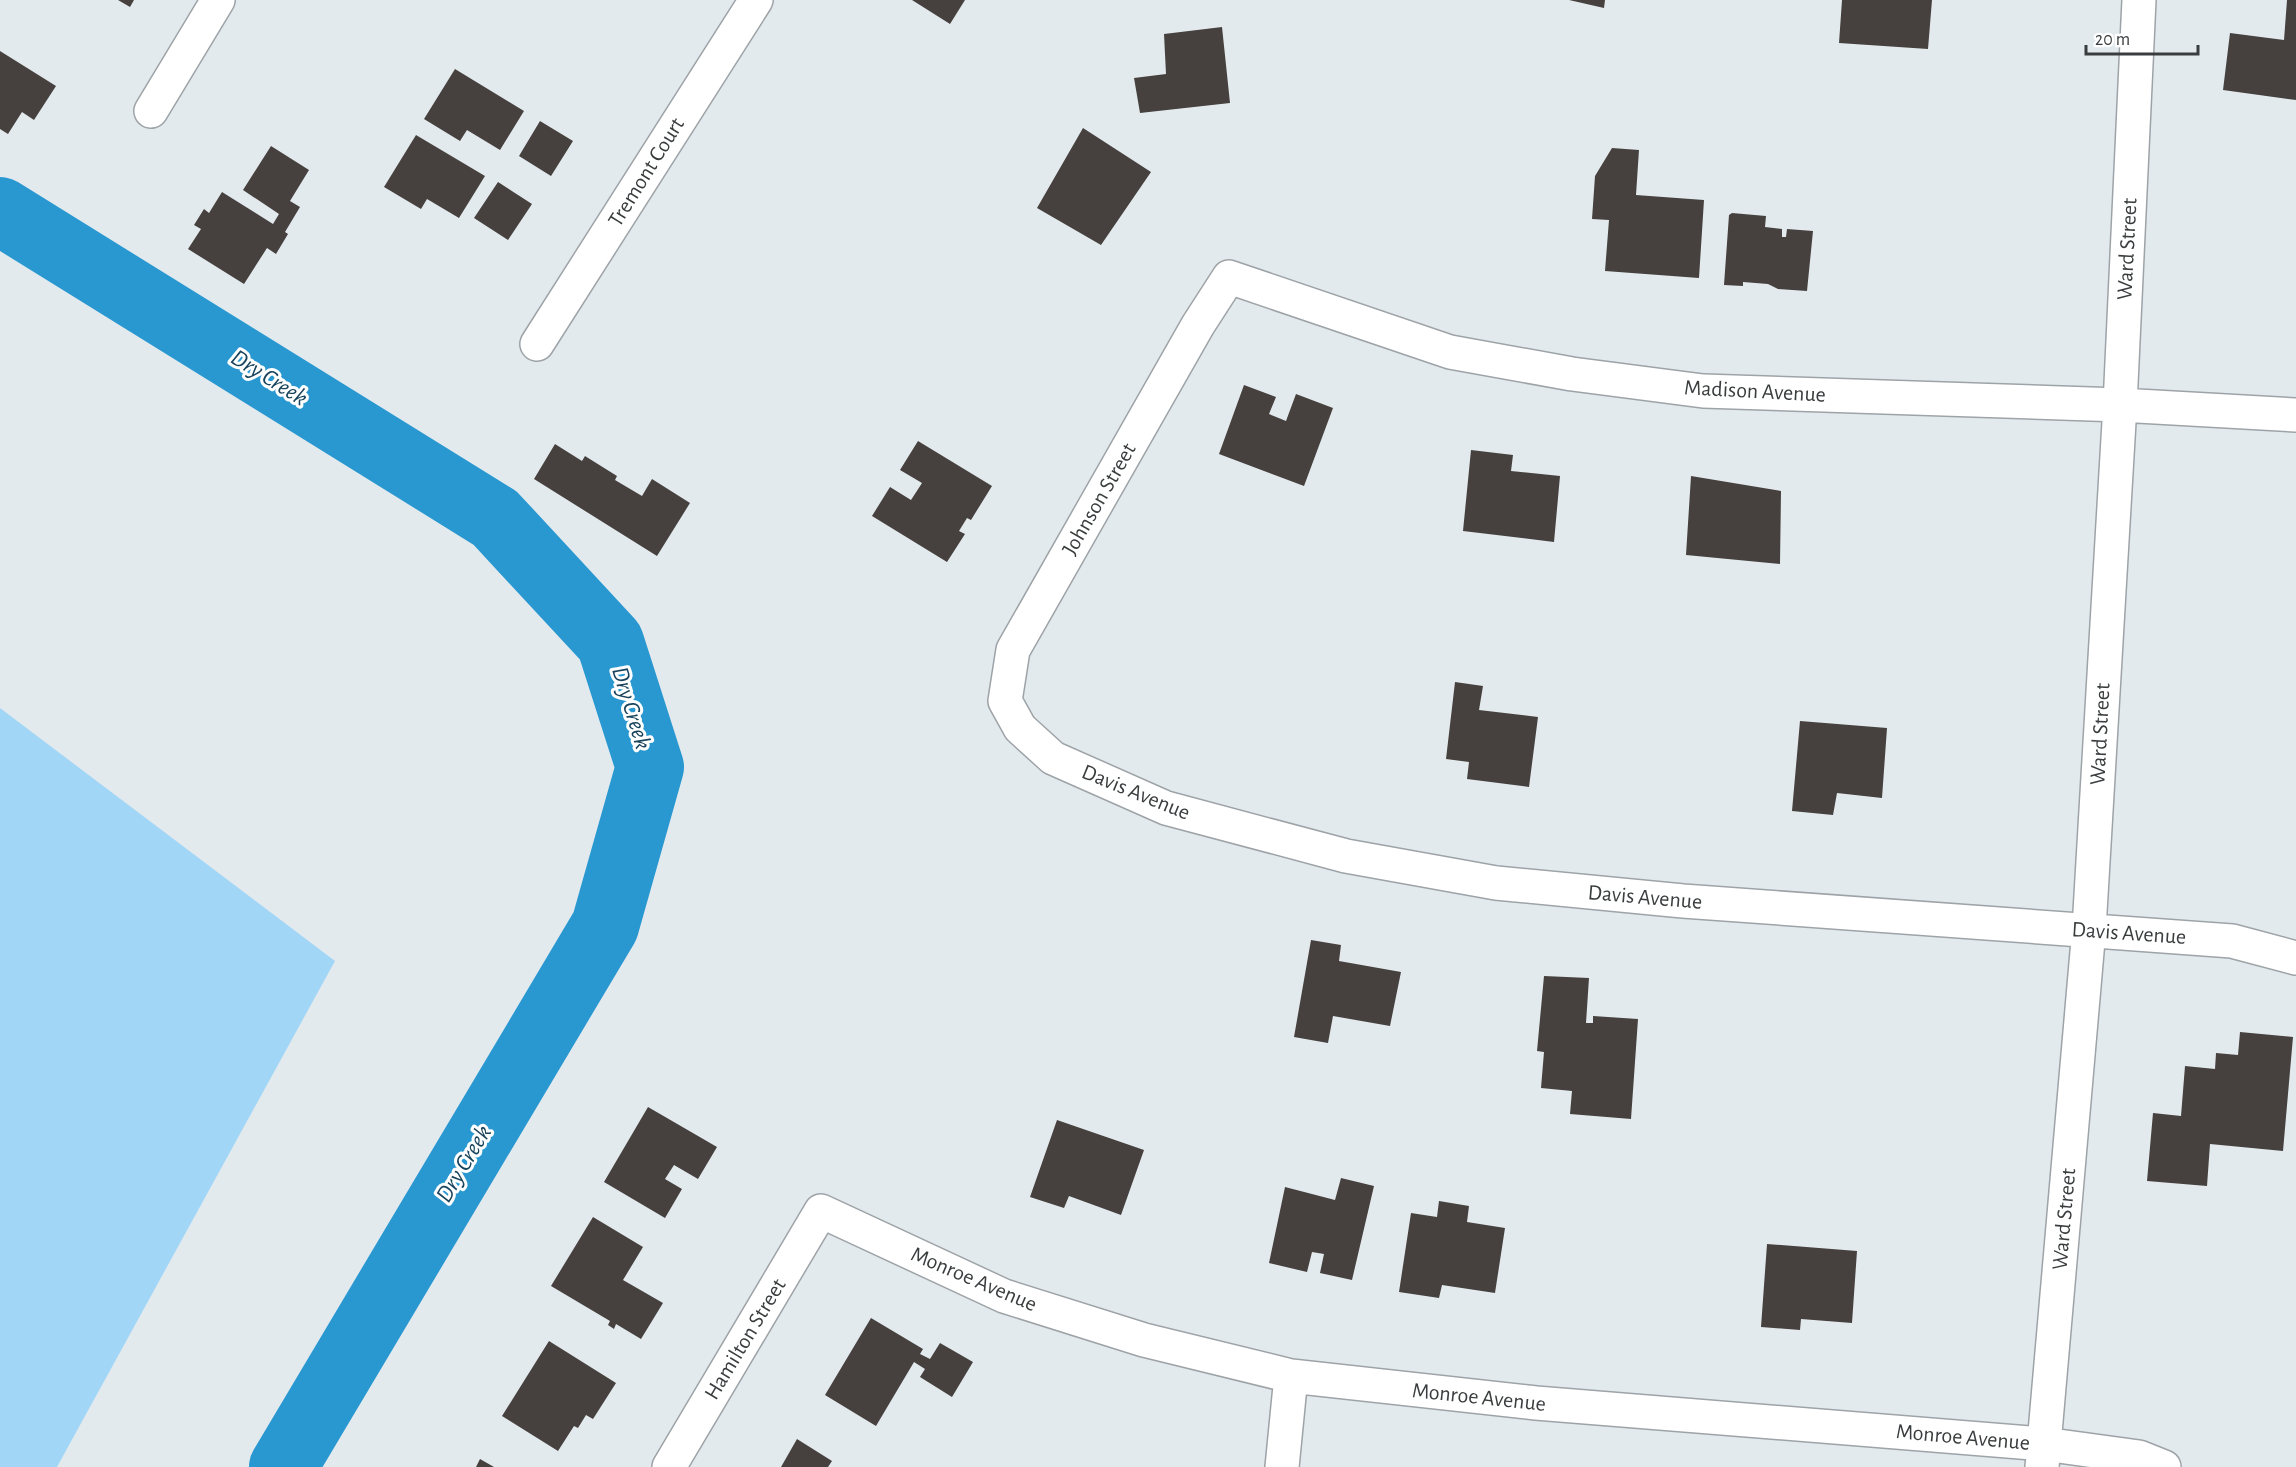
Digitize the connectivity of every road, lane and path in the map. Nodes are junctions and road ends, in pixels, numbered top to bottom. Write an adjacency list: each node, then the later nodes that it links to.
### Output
1 (218, 0): 4 (street)
2 (756, 0): 6 (street, Tremont Court)
3 (2139, 0): 7 (street, Ward Street)
4 (151, 111)
5 (1229, 277): 7 (street, Madison Avenue); 9 (street, Johnson Street)
6 (537, 344)
7 (2120, 405): 8 (street, Madison Avenue); 10 (street, Ward Street)
8 (2296, 415)
9 (1020, 728): 10 (street, Davis Avenue)
10 (2089, 929): 11 (street, Davis Avenue); 14 (street, Ward Street)
11 (2296, 958)
12 (821, 1211): 13 (street, Monroe Avenue); 15 (street, Hamilton Street)
13 (1291, 1376): 14 (street, Monroe Avenue); 16 (street)
14 (2043, 1455): 17 (street, Monroe Avenue)
15 (669, 1467)
16 (1282, 1467)
17 (2164, 1467)

